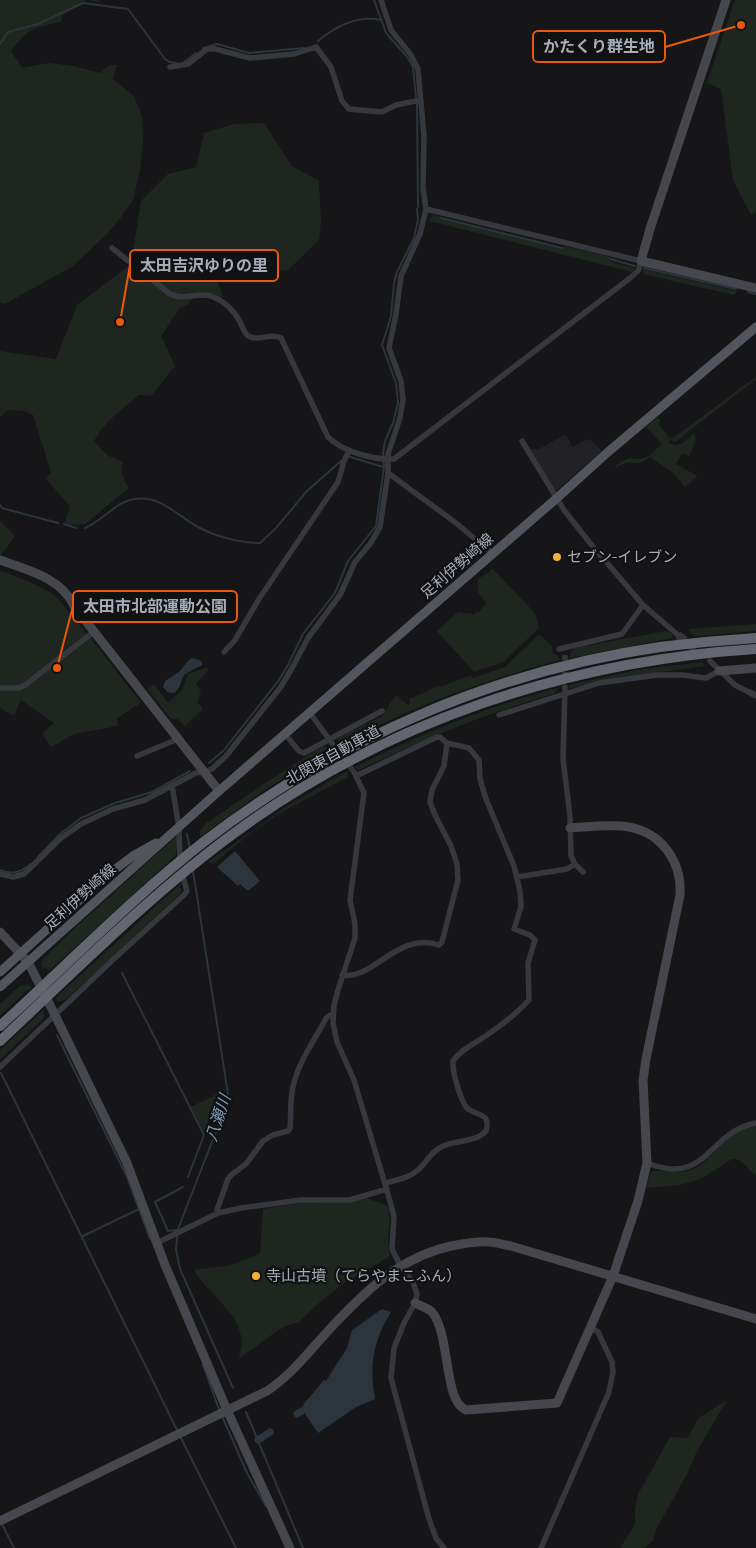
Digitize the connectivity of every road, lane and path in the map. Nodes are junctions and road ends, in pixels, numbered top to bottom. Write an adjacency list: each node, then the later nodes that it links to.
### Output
1 (381, 0): 4 (street)
2 (726, 0): 7 (street)
3 (170, 67): 4 (street)
4 (421, 100): 5 (street)
5 (426, 210): 7 (street); 12 (street)
6 (112, 248): 11 (street)
7 (641, 261): 8 (street); 12 (street)
8 (756, 288)
9 (756, 327): 14 (main road, 足利伊勢崎線)
10 (522, 441): 14 (street)
11 (349, 451): 12 (street); 22 (street)
12 (388, 460): 13 (street)
13 (388, 473): 15 (street); 39 (street)
14 (557, 498): 15 (main road, 足利伊勢崎線); 17 (street)
15 (492, 553): 30 (main road, 足利伊勢崎線)
16 (0, 560): 34 (street)
17 (642, 605): 19 (street); 23 (street)
18 (91, 634): 27 (street)
19 (678, 635)
20 (756, 638): 56 (highway, 北関東自動車道)
21 (756, 649): 57 (highway, 北関東自動車道)
22 (224, 652)
23 (564, 655)
24 (710, 661): 26 (street)
25 (756, 668): 26 (street)
26 (719, 671): 28 (street); 29 (street)
27 (0, 688)
28 (564, 690): 32 (street); 43 (street)
29 (756, 696)
30 (310, 712): 33 (main road, 足利伊勢崎線); 35 (street)
31 (382, 712): 35 (street)
32 (499, 715)
33 (285, 734): 35 (street); 41 (main road, 足利伊勢崎線)
34 (178, 738): 38 (street); 39 (street)
35 (329, 739): 37 (street)
36 (447, 743): 47 (street); 52 (street); 52 (street)
37 (334, 746)
38 (137, 756)
39 (204, 772): 40 (street); 41 (street)
40 (172, 785): 42 (street); 46 (street)
41 (219, 791): 42 (main road, 足利伊勢崎線)
42 (179, 828): 49 (main road, 足利伊勢崎線); 50 (main road, 足利伊勢崎線); 54 (street)
43 (570, 828): 44 (street); 60 (street)
44 (575, 864): 45 (street); 47 (street)
45 (583, 872)
46 (0, 874)
47 (517, 877): 61 (street)
48 (0, 932): 49 (street)
49 (21, 953): 50 (street); 51 (main road, 足利伊勢崎線)
50 (28, 962): 53 (main road, 足利伊勢崎線); 54 (street)
51 (0, 972)
52 (342, 975): 55 (street)
53 (0, 987)
54 (56, 1014): 58 (street); 63 (street)
55 (333, 1014): 61 (street); 62 (street)
56 (0, 1026)
57 (0, 1041)
58 (0, 1067)
59 (756, 1123): 60 (street)
60 (647, 1164): 65 (street)
61 (386, 1186): 62 (street); 64 (street)
62 (218, 1213): 63 (street)
63 (157, 1243): 69 (street)
64 (400, 1265): 65 (street); 66 (street); 69 (street)
65 (613, 1276): 67 (street); 68 (street)
66 (415, 1303): 68 (street); 72 (street)
67 (756, 1319)
68 (591, 1328): 73 (street)
69 (227, 1410): 70 (street); 71 (street)
70 (0, 1522)
71 (290, 1548)
72 (444, 1548)
73 (541, 1548)

